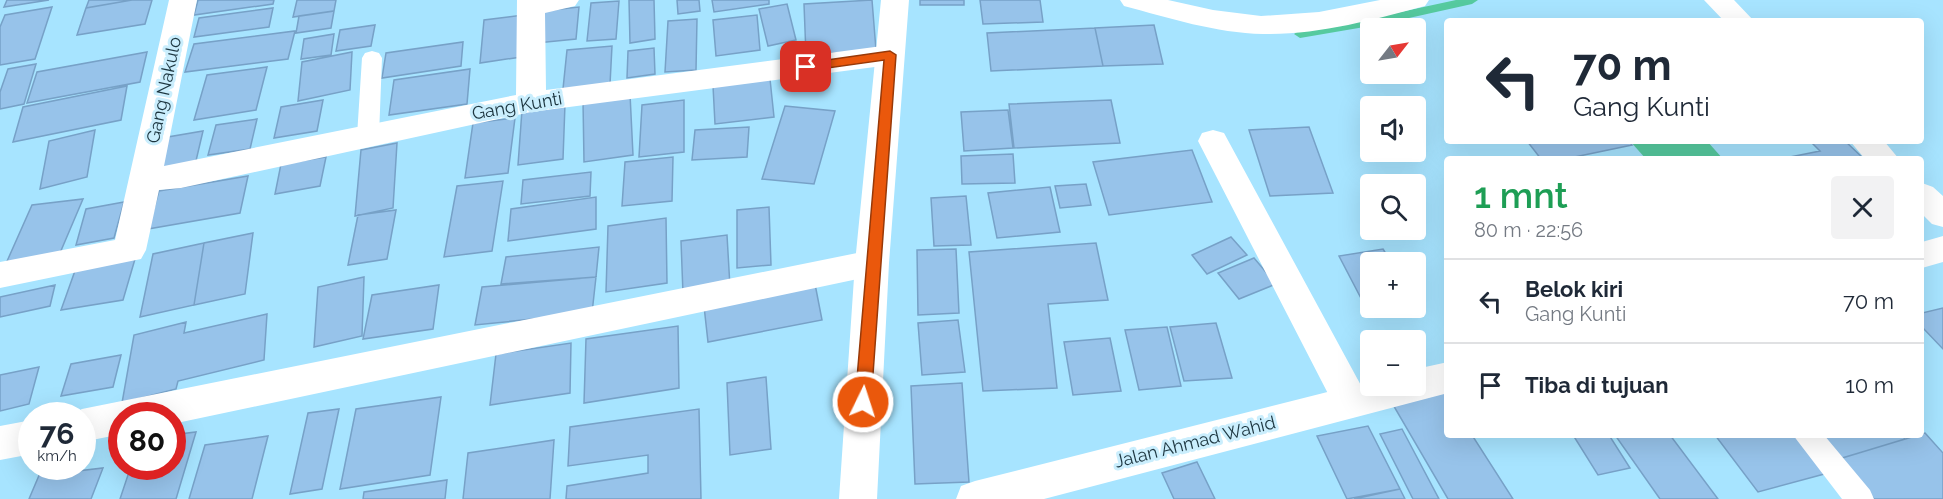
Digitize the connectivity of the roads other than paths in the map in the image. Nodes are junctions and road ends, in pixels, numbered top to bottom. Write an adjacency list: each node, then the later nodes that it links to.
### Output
1 (183, 0): 16 (main road, Gang Nakulo)
2 (565, 0): 7 (main road)
3 (895, 0): 9 (main road)
4 (1134, 0): 5 (main road)
5 (1416, 0)
6 (1718, 0): 8 (main road)
7 (531, 3): 11 (main road)
8 (1737, 18)
9 (890, 55): 11 (main road, Gang Kunti); 21 (main road)
10 (372, 58): 12 (lane)
11 (531, 102): 12 (main road, Gang Kunti)
12 (368, 136): 16 (main road, Gang Kunti)
13 (1213, 141): 26 (main road)
14 (1868, 144): 15 (main road)
15 (1881, 156)
16 (147, 179): 22 (main road, Gang Nakulo)
17 (1924, 197): 18 (main road)
18 (1943, 215)
19 (1943, 249): 20 (main road)
20 (1924, 254)
21 (872, 263): 27 (main road); 31 (main road)
22 (0, 275)
23 (1444, 378): 24 (main road, Jalan Ahmad Wahid)
24 (1426, 382)
25 (1374, 396): 26 (main road, Jalan Ahmad Wahid)
26 (1351, 402): 32 (main road, Jalan Ahmad Wahid)
27 (186, 405)
28 (1809, 438): 33 (lane)
29 (18, 439): 30 (main road)
30 (0, 443)
31 (858, 499)
32 (975, 499)
33 (1860, 499)

